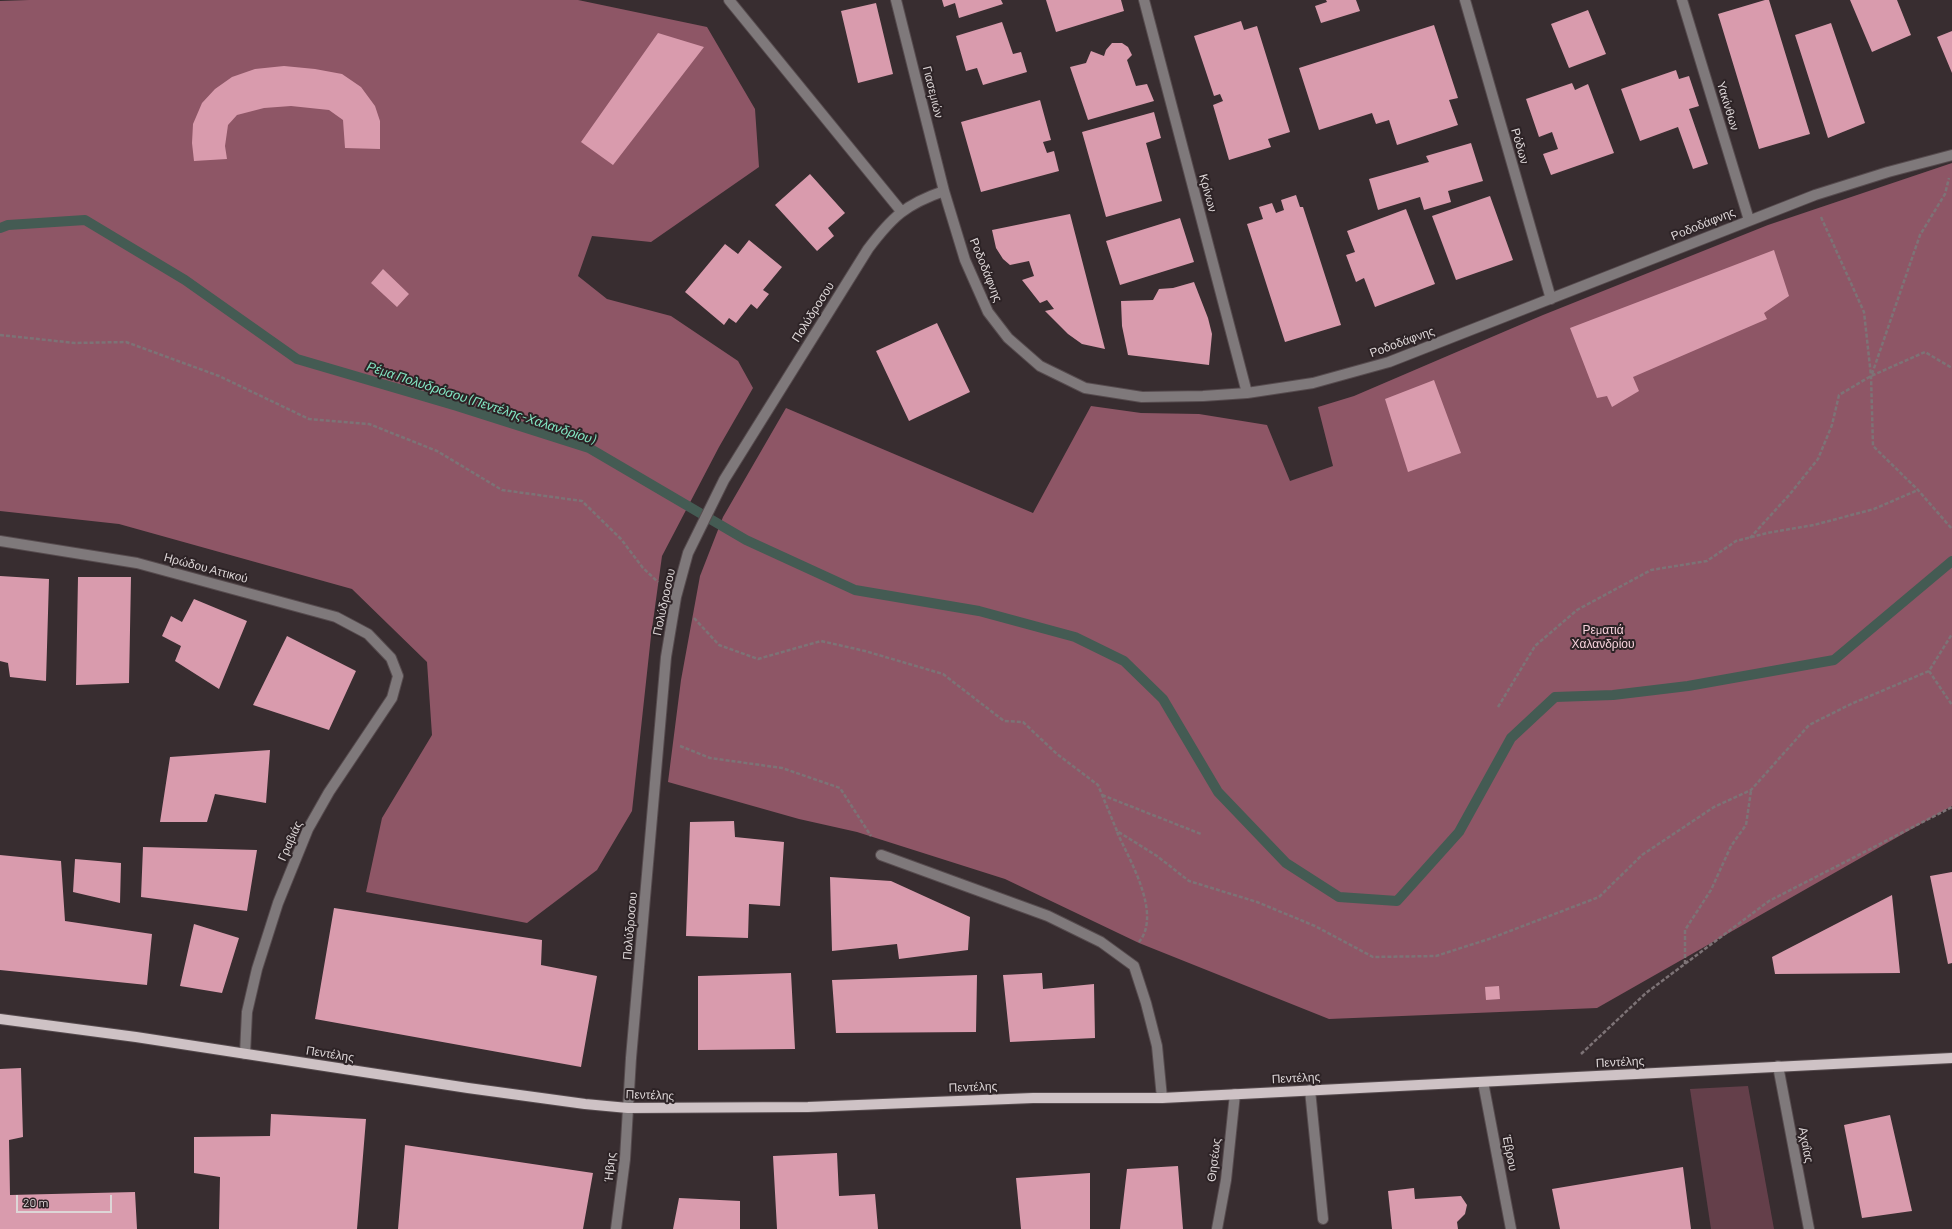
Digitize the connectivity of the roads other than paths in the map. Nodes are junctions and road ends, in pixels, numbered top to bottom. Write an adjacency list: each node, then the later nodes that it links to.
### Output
1 (729, 0): 8 (street)
2 (896, 0): 7 (street, Γιασεμιών)
3 (1144, 0): 11 (street, Κρίνων)
4 (1465, 0): 10 (street, Ρόδων)
5 (1682, 0): 9 (street, Υακίνθων)
6 (1952, 155): 9 (street, Ροδοδάφνης)
7 (944, 191): 8 (street, Πολύδροσου); 11 (street, Ροδοδάφνης)
8 (901, 211): 23 (street, Πολύδροσου)
9 (1749, 220): 10 (street, Ροδοδάφνης)
10 (1551, 299): 11 (street, Ροδοδάφνης)
11 (1246, 393)
12 (0, 541): 13 (street, Ηρώδου Αττικού)
13 (391, 658): 16 (street, Γραβιάς)
14 (881, 855): 22 (street)
15 (0, 1019): 16 (main road, Πεντέλης)
16 (245, 1054): 23 (main road, Πεντέλης)
17 (1952, 1058): 18 (main road, Πεντέλης)
18 (1778, 1066): 19 (main road, Πεντέλης); 28 (street, Αχαΐας)
19 (1483, 1082): 20 (main road, Πεντέλης); 27 (street, Έβρου)
20 (1310, 1090): 21 (main road, Πεντέλης); 24 (street)
21 (1235, 1094): 22 (main road, Πεντέλης); 26 (street, Θησέως)
22 (1162, 1098): 23 (main road, Πεντέλης)
23 (628, 1108): 25 (street, Ήβης)
24 (1323, 1219)
25 (616, 1229)
26 (1217, 1229)
27 (1511, 1229)
28 (1809, 1229)

